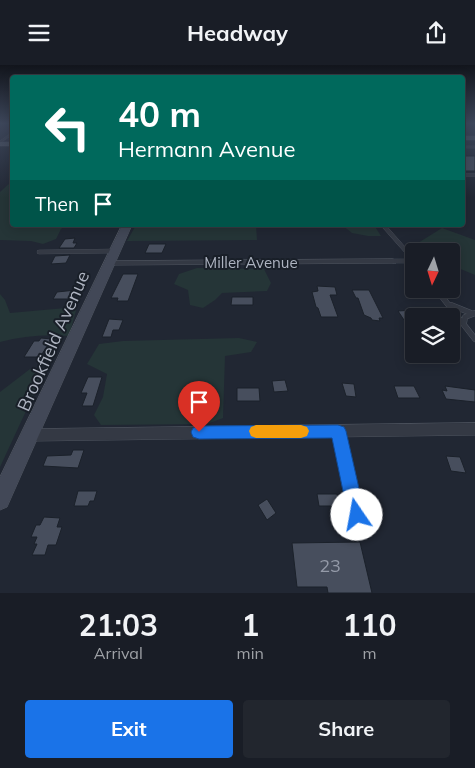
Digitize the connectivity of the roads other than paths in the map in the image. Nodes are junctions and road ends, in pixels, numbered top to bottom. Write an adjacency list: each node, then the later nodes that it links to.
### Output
1 (126, 227): 5 (main road, Brookfield Avenue)
2 (385, 227): 3 (lane)
3 (405, 251)
4 (39, 252): 5 (lane)
5 (112, 257): 6 (street, Miller Avenue); 15 (main road, Brookfield Avenue)
6 (393, 261): 7 (lane)
7 (405, 261)
8 (444, 298): 9 (lane)
9 (448, 303): 10 (lane); 11 (lane)
10 (473, 313): 11 (lane)
11 (464, 323): 12 (lane)
12 (475, 339)
13 (475, 429): 14 (street)
14 (338, 431): 15 (street); 17 (lane)
15 (31, 435): 16 (main road, Brookfield Avenue)
16 (0, 500)
17 (357, 515)

